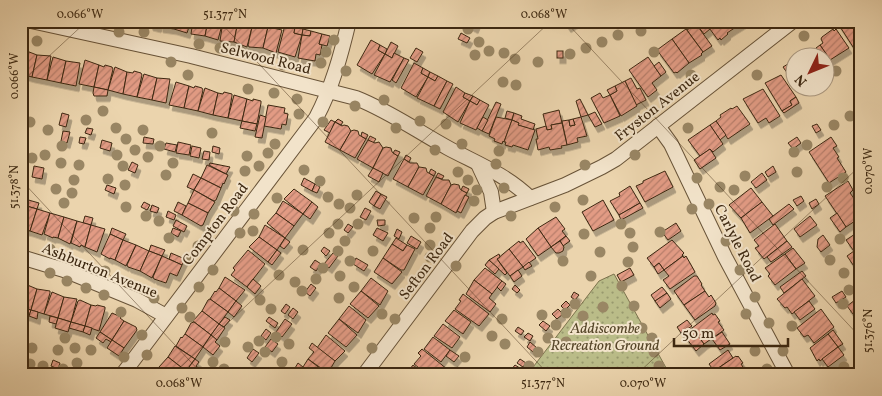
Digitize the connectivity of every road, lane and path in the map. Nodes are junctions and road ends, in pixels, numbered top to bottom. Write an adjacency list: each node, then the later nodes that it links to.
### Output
1 (31, 21): 4 (street, Selwood Road)
2 (349, 21): 4 (street, Compton Road)
3 (793, 21): 5 (street, Fryston Avenue)
4 (328, 90): 6 (street, Selwood Road); 10 (street, Compton Road)
5 (658, 126): 7 (street, Fryston Avenue); 13 (street, Carlyle Road)
6 (478, 164): 7 (street, Selwood Road); 8 (street)
7 (530, 198): 8 (street, Sefton Road)
8 (494, 212): 12 (street, Sefton Road)
9 (21, 257): 10 (street, Ashburton Avenue)
10 (166, 316): 11 (street, Compton Road)
11 (122, 375)
12 (364, 375)
13 (788, 375)

